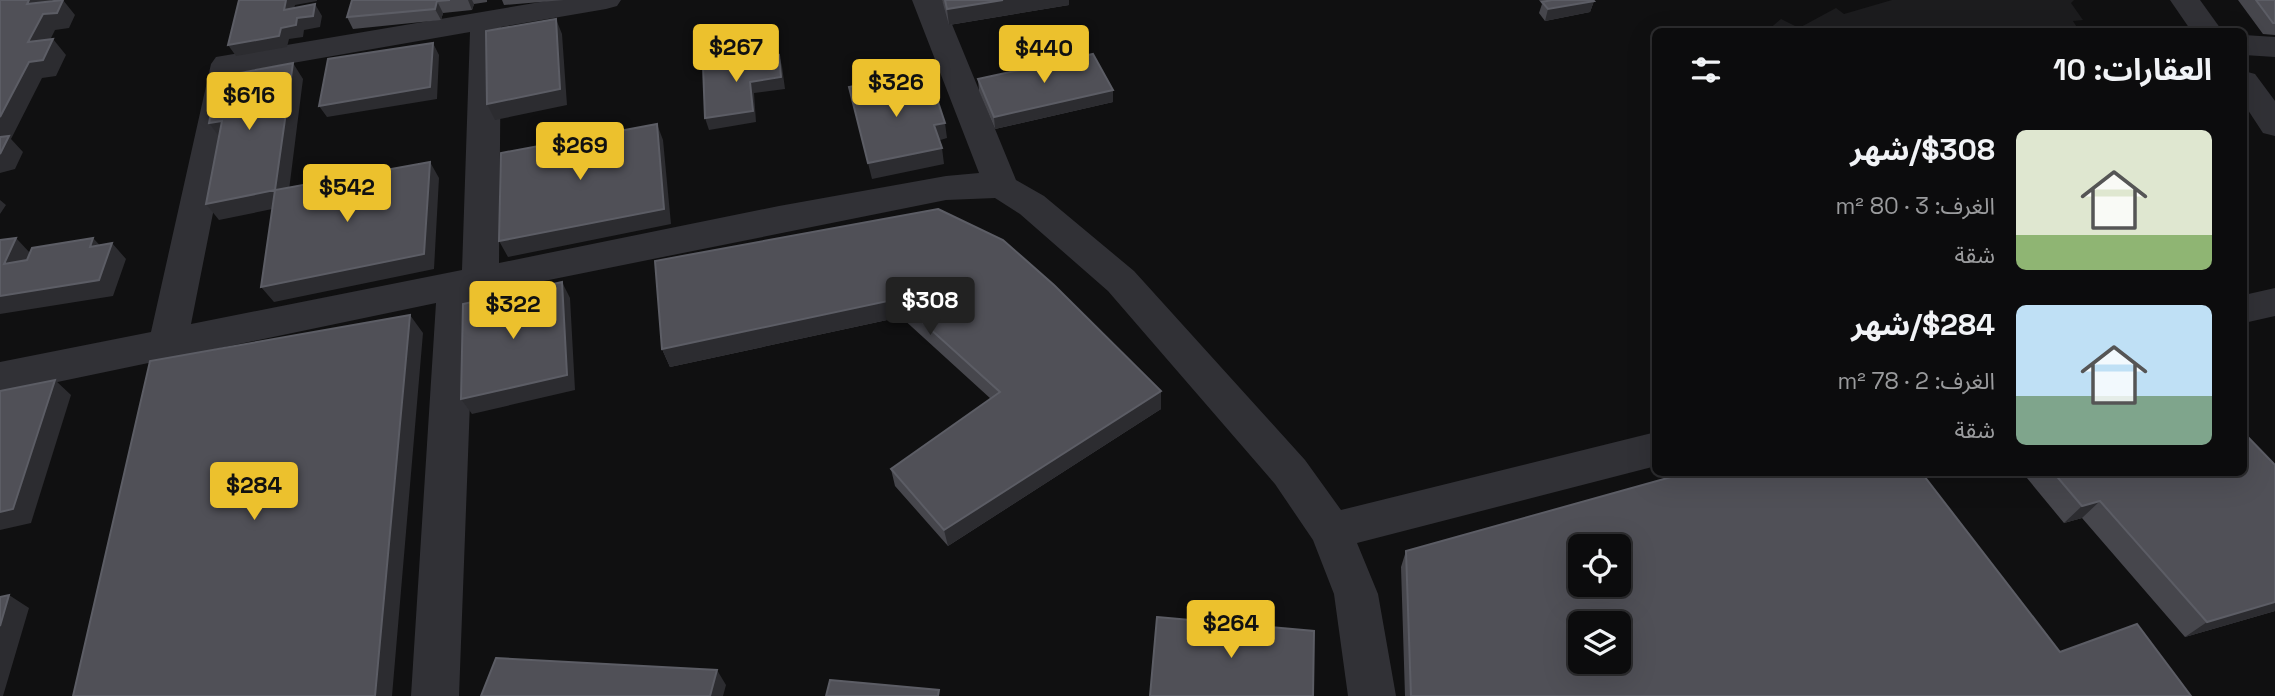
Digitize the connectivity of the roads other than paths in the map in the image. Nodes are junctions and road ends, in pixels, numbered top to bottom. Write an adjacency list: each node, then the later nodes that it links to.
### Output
1 (606, 0): 4 (street)
2 (927, 0): 10 (street)
3 (2185, 0): 5 (street)
4 (485, 20): 11 (street); 14 (street)
5 (2205, 28)
6 (2247, 46): 7 (street)
7 (2275, 47)
8 (2247, 85): 9 (street)
9 (2275, 125)
10 (1002, 187): 11 (street); 17 (street)
11 (468, 283): 14 (street); 18 (street)
12 (2275, 302): 13 (street)
13 (2247, 308)
14 (168, 344): 15 (street)
15 (0, 379)
16 (1652, 450): 17 (street)
17 (1331, 531): 19 (street)
18 (435, 696)
19 (1372, 696)

